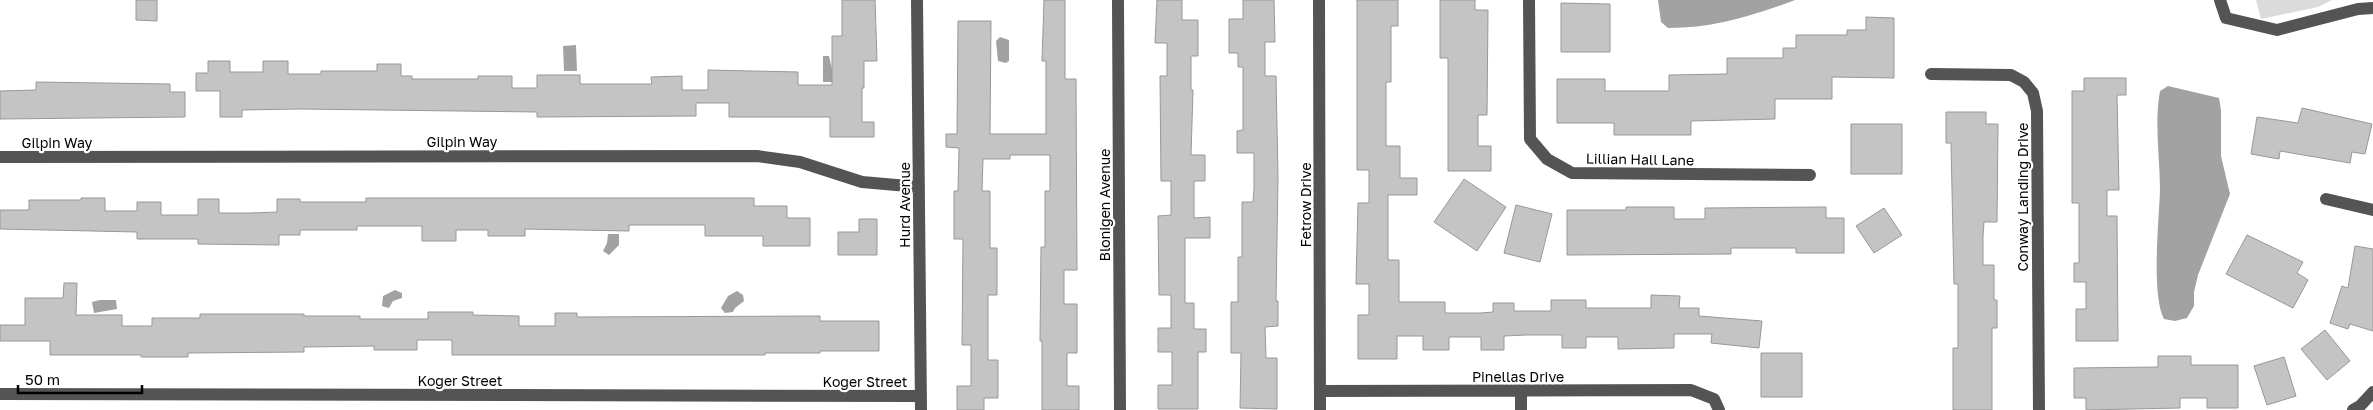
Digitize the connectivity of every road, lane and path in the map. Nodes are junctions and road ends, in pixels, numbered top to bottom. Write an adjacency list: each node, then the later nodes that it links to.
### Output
1 (917, 0): 10 (street, Hurd Avenue)
2 (1118, 0): 21 (street, Blonigen Avenue)
3 (1319, 0): 13 (street, Fetrow Drive)
4 (1529, 0): 9 (street, Lillian Hall Lane)
5 (2220, 0): 6 (street)
6 (2373, 8)
7 (1931, 74): 24 (street, Conway Landing Drive)
8 (0, 157): 10 (street, Gilpin Way)
9 (1810, 175)
10 (919, 187): 17 (street, Hurd Avenue)
11 (2326, 199): 12 (street)
12 (2373, 210)
13 (1320, 391): 14 (street, Pinellas Drive); 22 (street, Fetrow Drive)
14 (1521, 392): 18 (street, Pinellas Drive); 23 (street)
15 (2373, 392): 19 (street)
16 (0, 394): 17 (street, Koger Street)
17 (921, 396): 20 (street, Hurd Avenue)
18 (1716, 405)
19 (2359, 409)
20 (921, 410)
21 (1120, 410)
22 (1320, 410)
23 (1521, 410)
24 (2038, 410)

